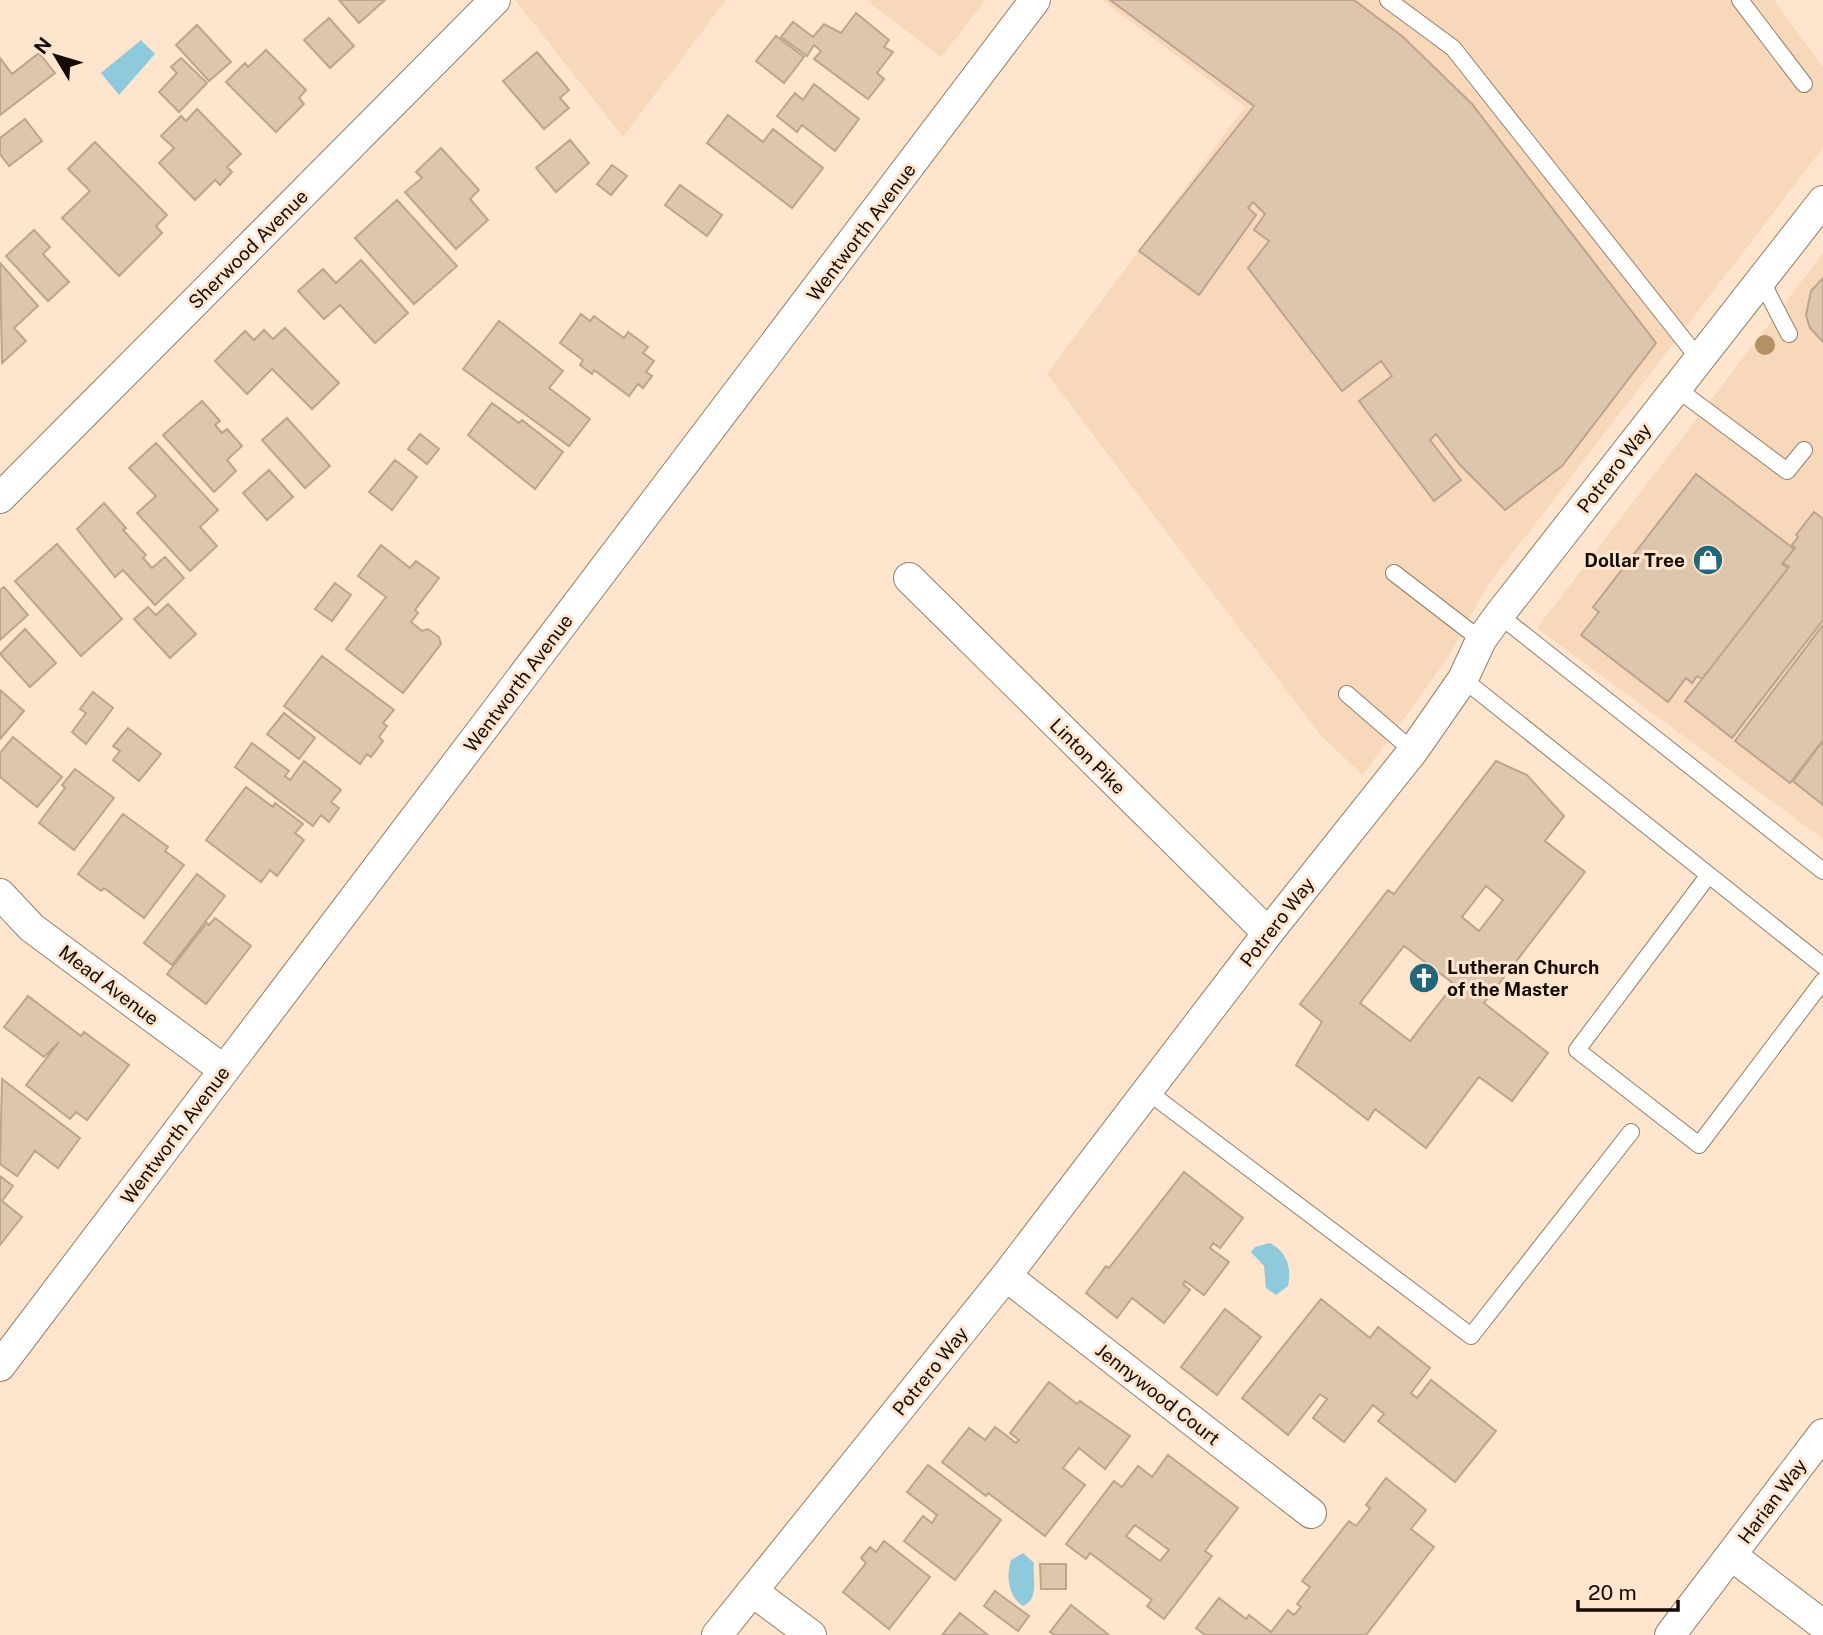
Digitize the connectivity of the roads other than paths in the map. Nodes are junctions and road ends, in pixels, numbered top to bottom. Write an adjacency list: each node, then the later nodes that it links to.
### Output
1 (495, 0): 12 (street, Sherwood Avenue)
2 (1035, 0): 26 (street, Wentworth Avenue)
3 (1388, 0): 9 (lane)
4 (1740, 0): 5 (lane)
5 (1804, 84)
6 (1823, 201): 7 (street, Potrero Way)
7 (1761, 280): 8 (lane); 9 (street, Potrero Way)
8 (1789, 334)
9 (1699, 359): 10 (street, Potrero Way)
10 (1676, 388): 11 (lane); 15 (street, Potrero Way)
11 (1804, 450)
12 (0, 498)
13 (1394, 573): 16 (lane)
14 (909, 578): 23 (street, Linton Pike)
15 (1499, 615): 16 (street, Potrero Way); 20 (lane)
16 (1481, 640): 17 (street, Potrero Way)
17 (1463, 680): 19 (street, Potrero Way); 21 (lane)
18 (1347, 695): 19 (lane)
19 (1413, 751): 23 (street, Potrero Way)
20 (1823, 871)
21 (1708, 876): 24 (lane); 25 (lane)
22 (0, 894): 26 (street, Mead Avenue)
23 (1268, 933): 27 (street, Potrero Way)
24 (1823, 966)
25 (1823, 981)
26 (224, 1070): 30 (street, Wentworth Avenue)
27 (1147, 1091): 28 (lane); 29 (street, Potrero Way)
28 (1631, 1132)
29 (1006, 1276): 32 (street, Jennywood Court); 34 (street, Potrero Way)
30 (0, 1366)
31 (1823, 1434): 33 (street, Harian Way)
32 (1311, 1513)
33 (1731, 1555): 35 (street); 38 (street, Harian Way)
34 (752, 1591): 36 (street, Potrero Way); 37 (street)
35 (1823, 1625)
36 (717, 1635)
37 (811, 1635)
38 (1670, 1635)

